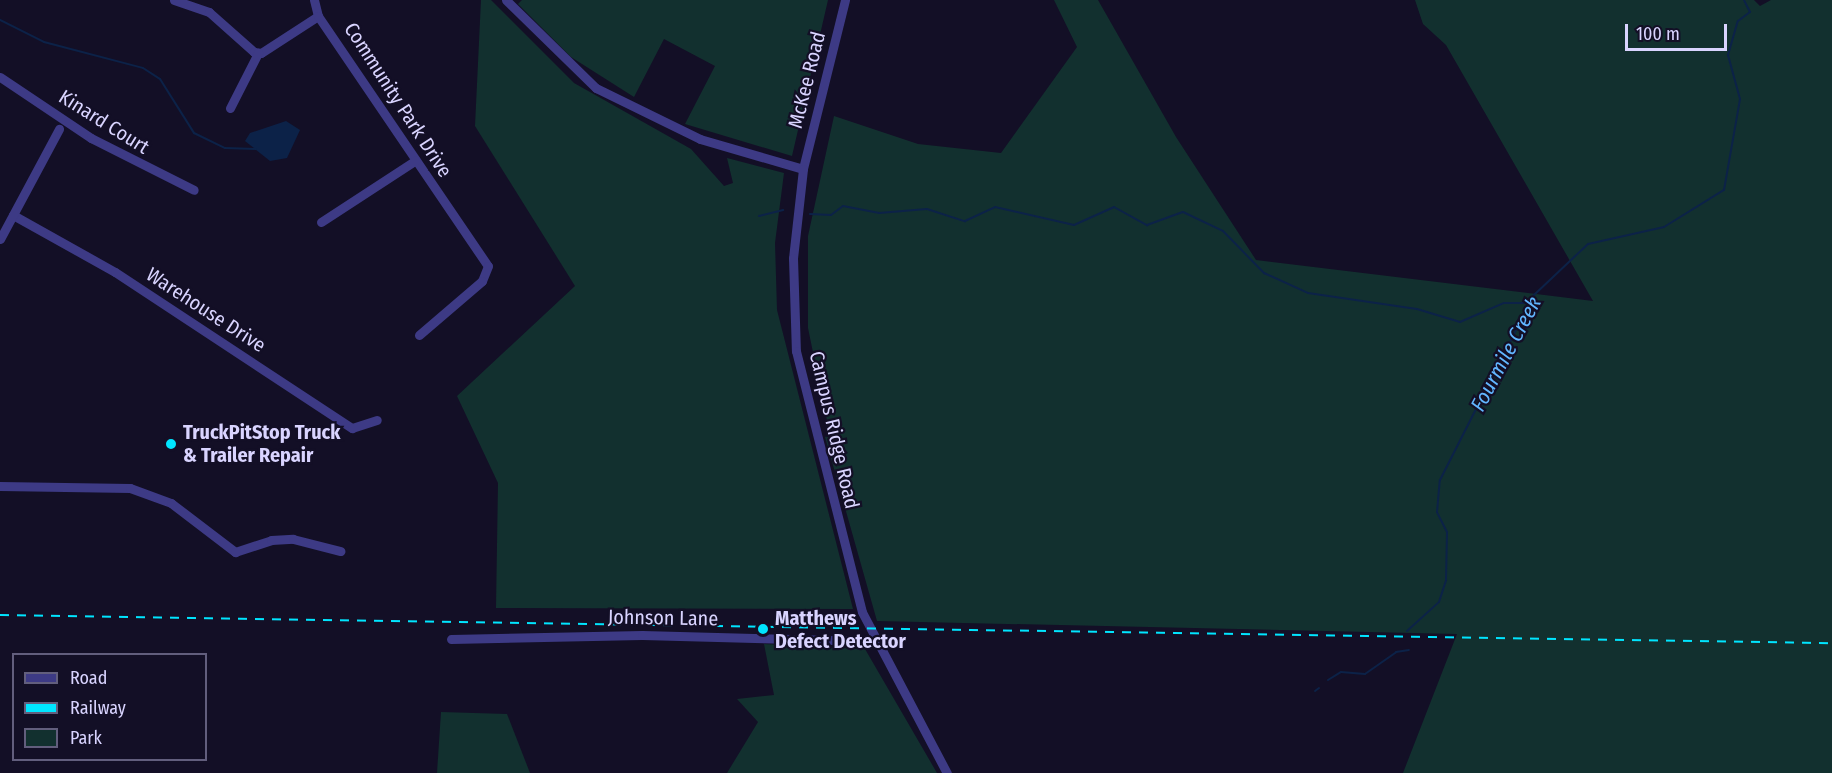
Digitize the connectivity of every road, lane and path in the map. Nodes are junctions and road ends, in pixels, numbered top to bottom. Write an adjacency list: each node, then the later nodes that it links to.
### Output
1 (174, 0): 6 (street)
2 (314, 0): 5 (street)
3 (506, 0): 11 (street)
4 (845, 0): 11 (street, McKee Road)
5 (318, 16): 6 (street, Community Park Drive); 10 (street, Community Park Drive)
6 (258, 53): 8 (street)
7 (0, 76): 12 (street, Kinard Court)
8 (230, 108)
9 (59, 129): 13 (street)
10 (416, 160): 14 (street); 16 (street, Community Park Drive)
11 (803, 169): 21 (street, Campus Ridge Road)
12 (194, 190)
13 (13, 215): 15 (street); 17 (street, Warehouse Drive)
14 (321, 222)
15 (0, 239)
16 (419, 335)
17 (378, 420)
18 (0, 486): 19 (street)
19 (340, 551)
20 (451, 639): 21 (street, Johnson Lane)
21 (874, 641): 22 (street, Campus Ridge Road)
22 (948, 773)

